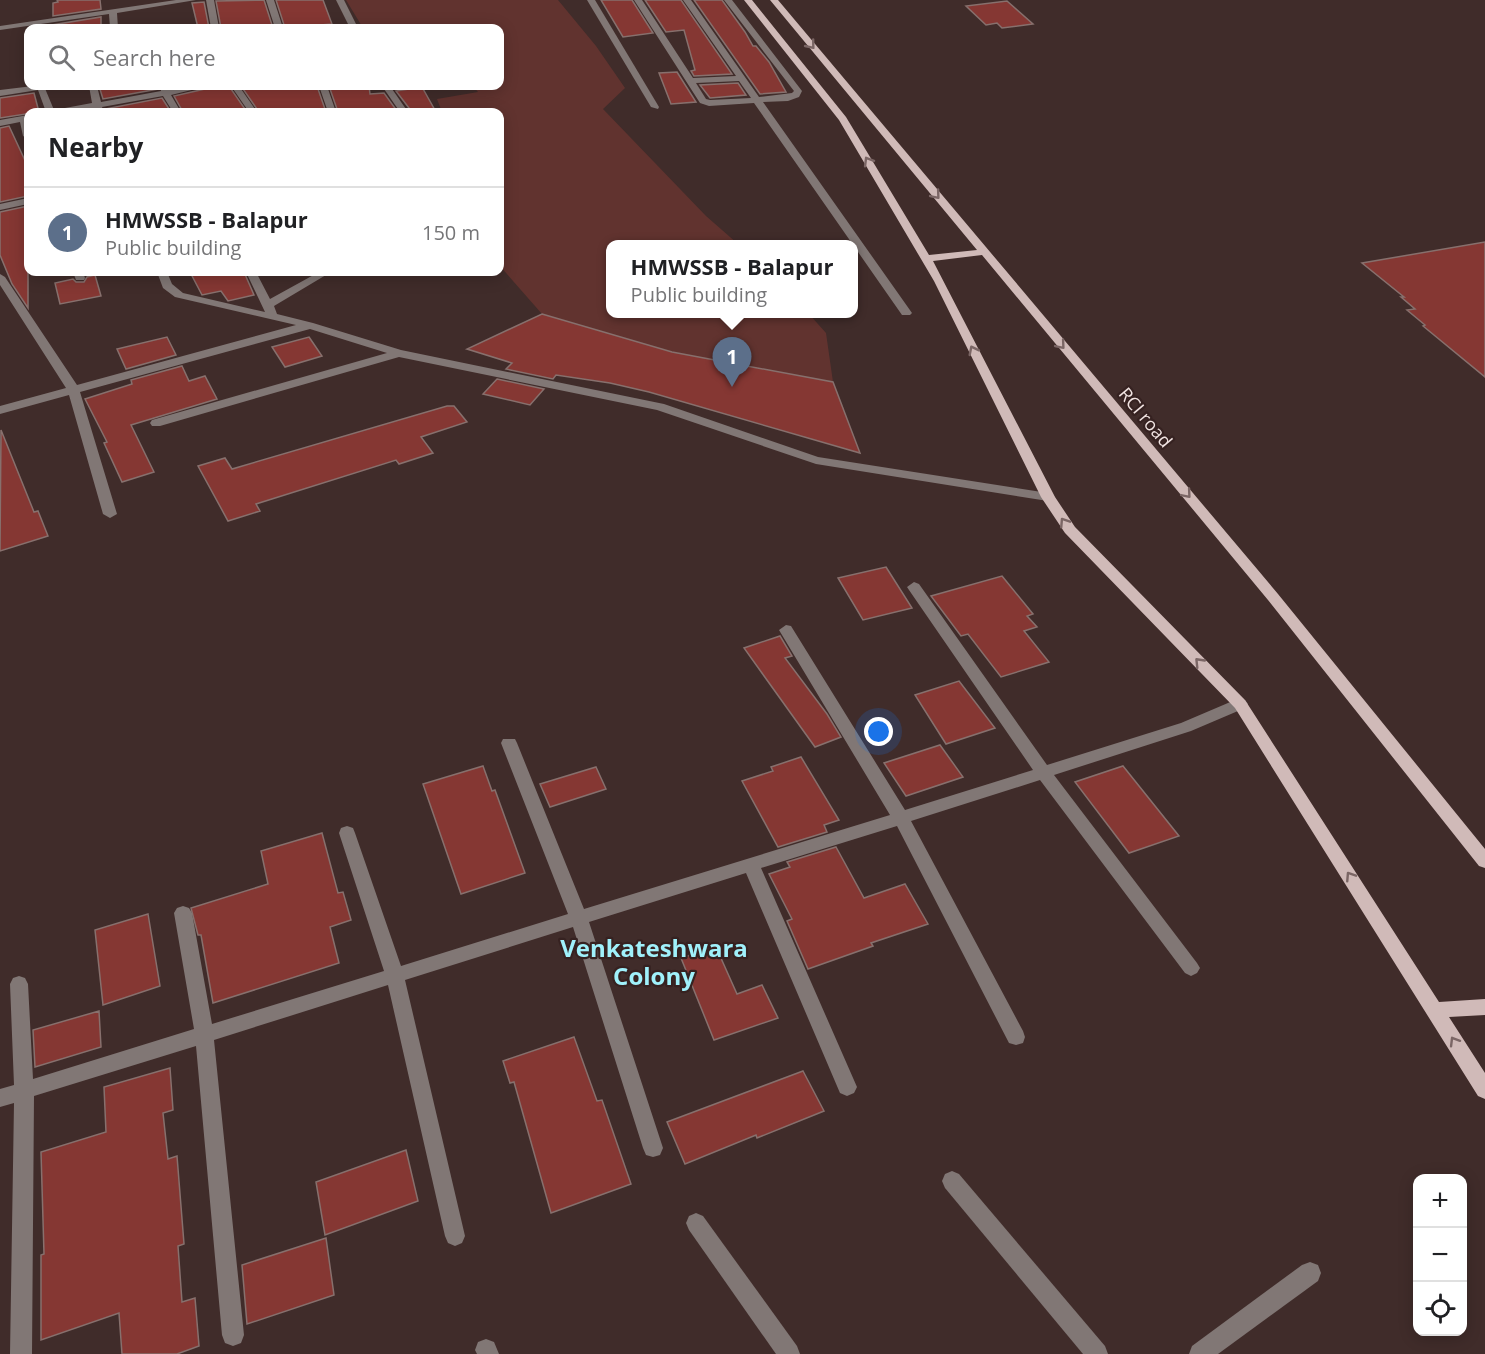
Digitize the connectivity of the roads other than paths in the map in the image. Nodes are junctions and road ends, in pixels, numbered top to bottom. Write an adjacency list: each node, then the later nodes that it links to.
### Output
1 (192, 0): 11 (street)
2 (210, 0): 14 (street)
3 (270, 0): 15 (street)
4 (340, 0): 16 (street)
5 (591, 0): 31 (street)
6 (638, 0): 20 (street)
7 (687, 0): 19 (street)
8 (728, 0): 30 (street)
9 (748, 0): 46 (main road, one-way to 9)
10 (774, 0): 45 (main road, RCI road, one-way to 45)
11 (113, 13): 12 (street); 13 (street)
12 (50, 24)
13 (114, 24)
14 (213, 24)
15 (278, 24)
16 (352, 24)
17 (24, 27): 18 (street)
18 (0, 28)
19 (741, 78): 20 (street); 30 (street)
20 (691, 81): 30 (street)
21 (24, 89): 29 (street)
22 (43, 90): 32 (street)
23 (94, 90): 33 (street)
24 (161, 90): 34 (street)
25 (165, 90): 35 (street)
26 (238, 90): 36 (street)
27 (324, 90): 37 (street)
28 (389, 90): 38 (street)
29 (0, 93)
30 (756, 100): 43 (street)
31 (655, 107)
32 (49, 108)
33 (98, 108)
34 (101, 108)
35 (175, 108)
36 (250, 108)
37 (331, 108)
38 (401, 108)
39 (24, 118): 40 (street)
40 (0, 123)
41 (24, 202): 42 (street)
42 (0, 207)
43 (855, 240)
44 (858, 245): 52 (street)
45 (984, 252): 46 (main road); 68 (main road, RCI road, one-way to 68)
46 (926, 259): 59 (main road, one-way to 46)
47 (163, 276): 53 (street)
48 (253, 276): 51 (street)
49 (319, 276): 51 (street)
50 (0, 277): 56 (street)
51 (268, 305): 53 (street)
52 (906, 313)
53 (273, 317): 54 (street)
54 (309, 325): 55 (street); 56 (street)
55 (399, 353): 58 (street); 59 (street)
56 (73, 389): 57 (street); 60 (street)
57 (0, 410)
58 (156, 423)
59 (1048, 497): 63 (main road, one-way to 59)
60 (110, 514)
61 (914, 587): 65 (street)
62 (786, 630): 66 (street)
63 (1240, 705): 65 (street); 76 (main road, one-way to 63)
64 (509, 743): 71 (street)
65 (1043, 772): 66 (street); 72 (street)
66 (901, 818): 69 (street); 78 (street)
67 (347, 833): 73 (street)
68 (1485, 861)
69 (751, 865): 71 (street); 79 (street)
70 (183, 913): 77 (street)
71 (579, 919): 73 (street); 83 (street)
72 (1191, 968)
73 (395, 975): 77 (street); 86 (street)
74 (19, 984): 80 (street)
75 (1485, 1007): 76 (main road)
76 (1436, 1010): 81 (main road, one-way to 76)
77 (204, 1034): 80 (street); 88 (street)
78 (1016, 1037)
79 (847, 1088)
80 (24, 1090): 82 (street); 89 (street)
81 (1485, 1090)
82 (0, 1098)
83 (653, 1148)
84 (952, 1181): 91 (street)
85 (696, 1223): 90 (street)
86 (455, 1236)
87 (1310, 1273): 92 (street)
88 (233, 1335)
89 (21, 1354)
90 (789, 1354)
91 (1097, 1354)
92 (1200, 1354)

